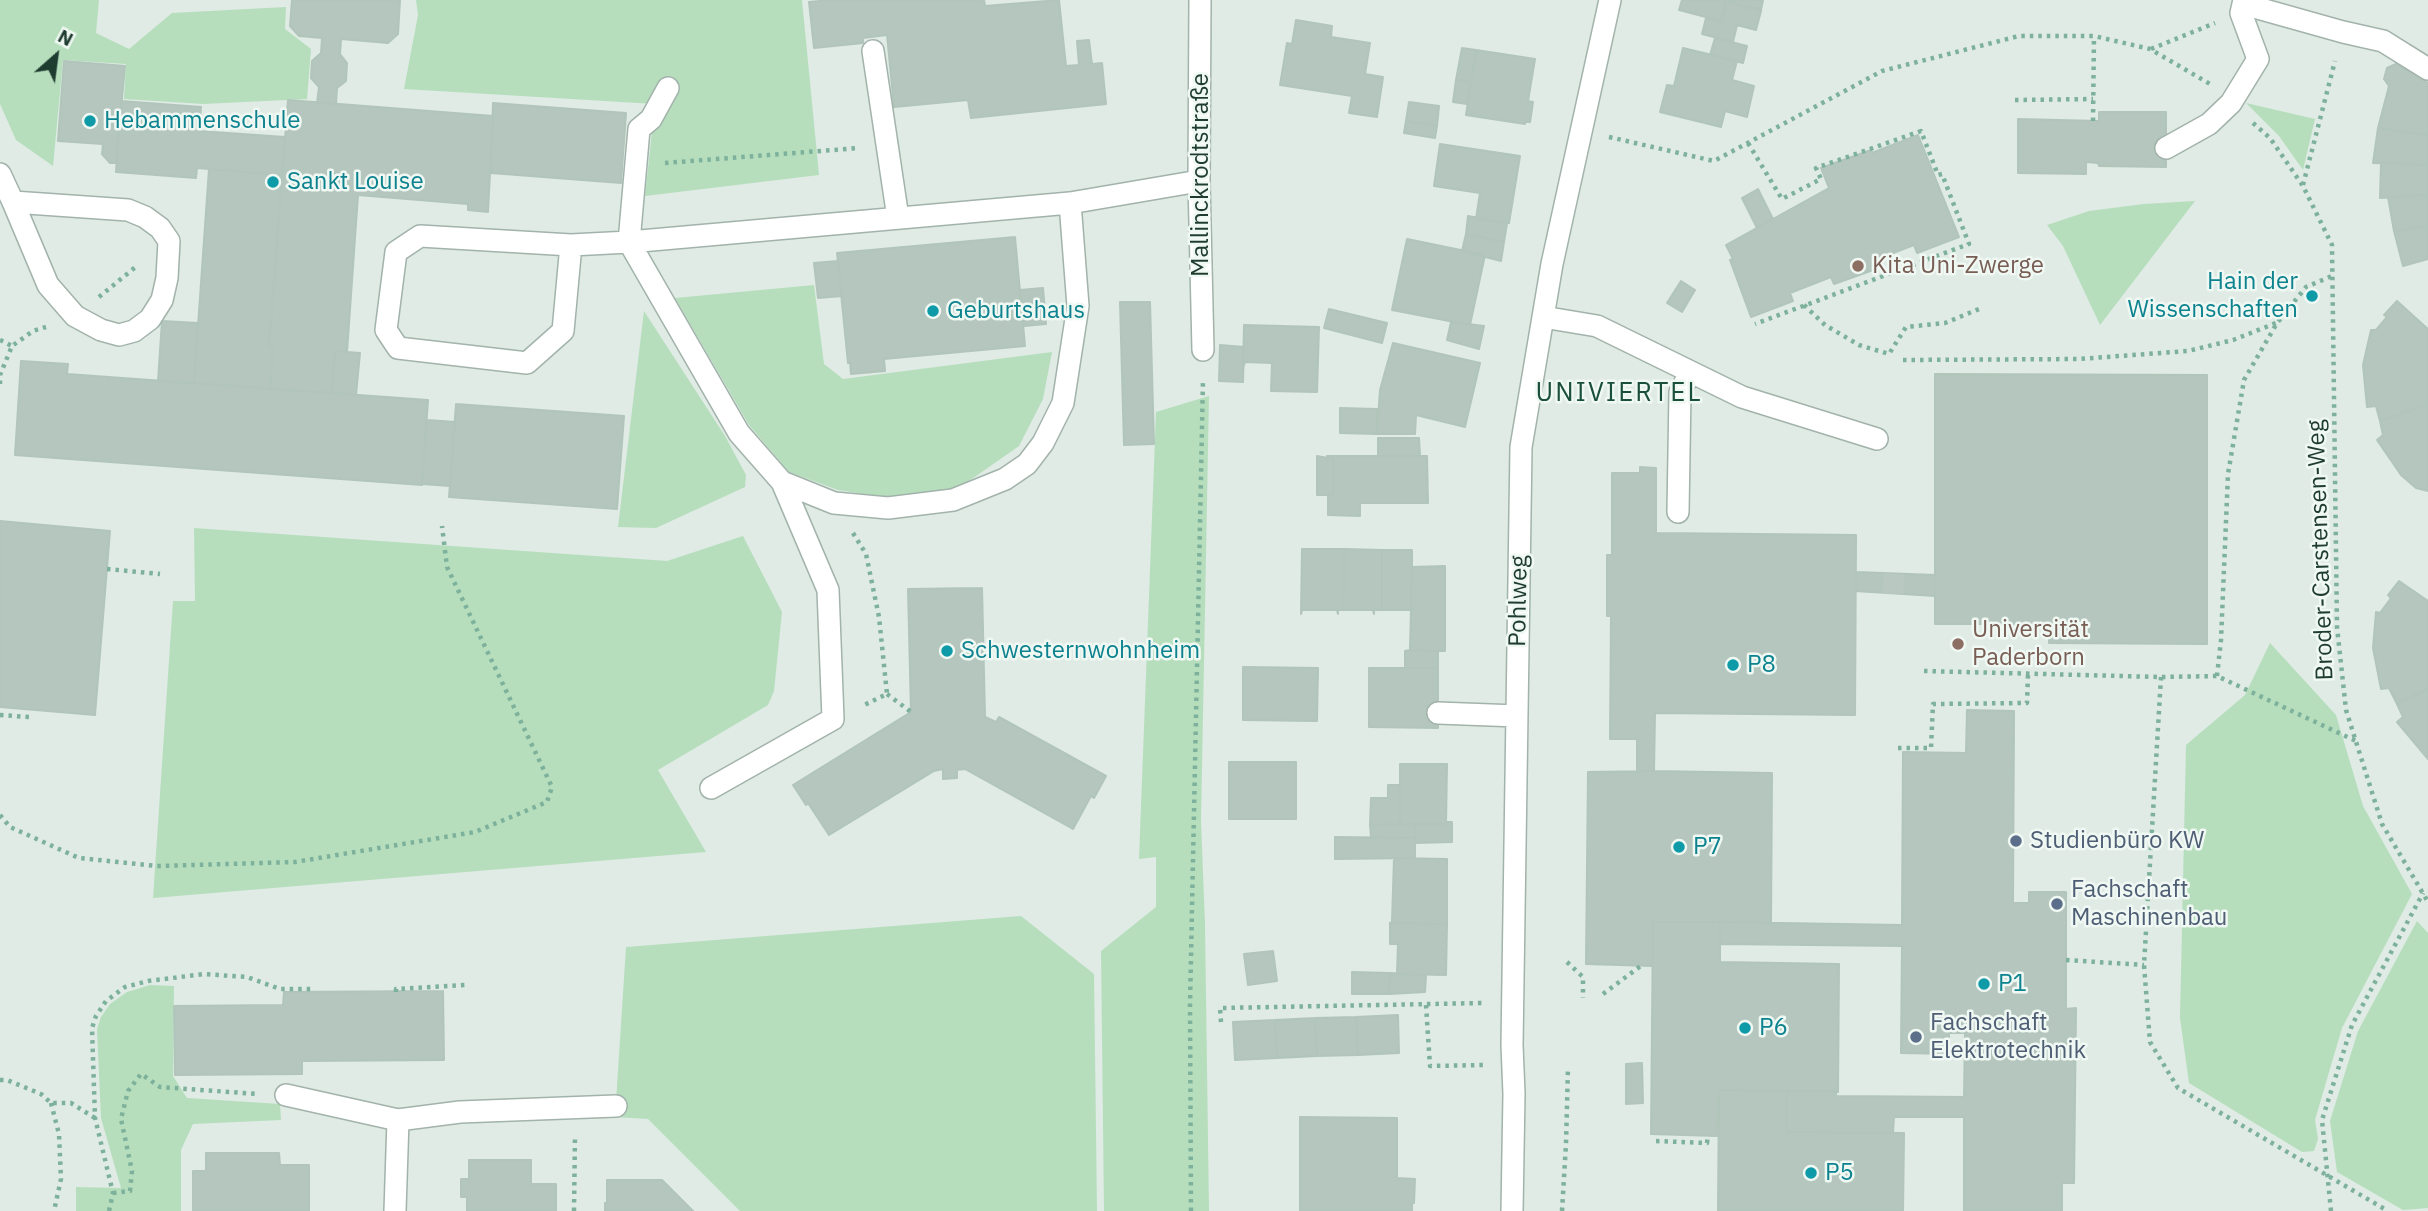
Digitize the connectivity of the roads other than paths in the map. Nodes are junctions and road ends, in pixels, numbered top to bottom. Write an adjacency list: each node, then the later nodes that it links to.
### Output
1 (1200, 0): 9 (street, Mallinckrodtstraße)
2 (1605, 1): 15 (street, Pohlweg)
3 (2243, 6): 5 (street); 7 (street)
4 (873, 51): 12 (street)
5 (2428, 68)
6 (668, 88): 13 (street)
7 (2166, 149)
8 (0, 174): 10 (street)
9 (1199, 181): 11 (street); 16 (street, Mallinckrodtstraße)
10 (13, 202): 10 (street)
11 (1070, 203): 12 (street); 19 (street)
12 (898, 218): 13 (street)
13 (629, 242): 14 (street); 19 (street)
14 (571, 245): 14 (street)
15 (1543, 317): 17 (street); 22 (street, Pohlweg)
16 (1203, 350)
17 (1690, 373): 18 (street); 20 (street)
18 (1877, 439)
19 (782, 482): 23 (street)
20 (1678, 512)
21 (1438, 713): 22 (street)
22 (1517, 716): 28 (street, Pohlweg)
23 (710, 789)
24 (285, 1096): 26 (street)
25 (616, 1106): 26 (street)
26 (398, 1119): 27 (street)
27 (395, 1211)
28 (1512, 1211)

